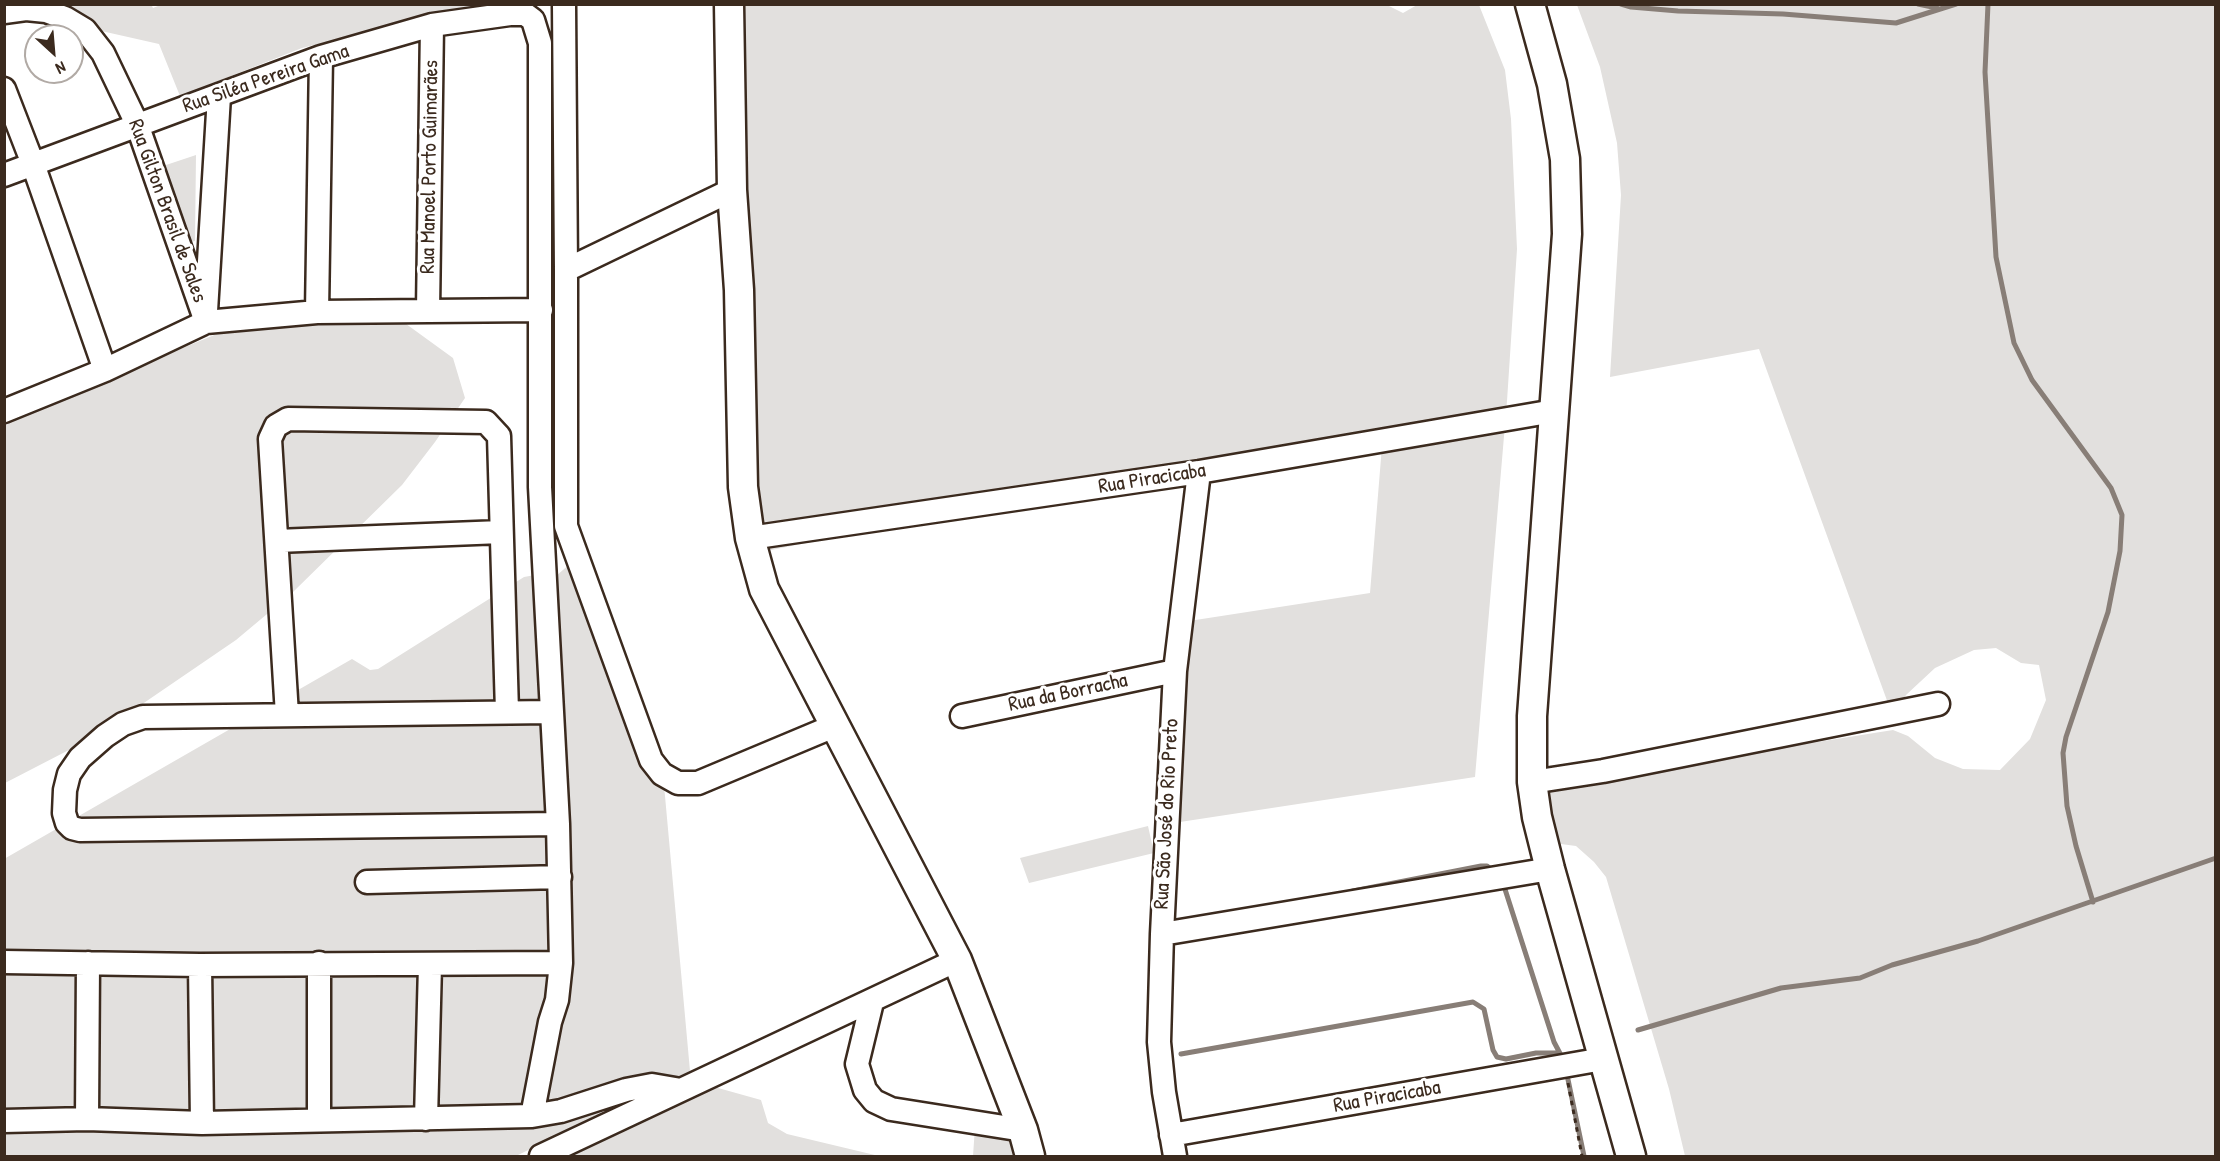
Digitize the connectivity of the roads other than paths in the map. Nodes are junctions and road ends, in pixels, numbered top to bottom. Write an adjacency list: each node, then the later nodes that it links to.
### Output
1 (564, 4): 13 (street)
2 (729, 4): 12 (main road)
3 (1530, 4): 20 (main road)
4 (4, 12): 9 (street, Rua Gilton Brasil de Sales)
5 (432, 25): 6 (street, Rua Siléa Pereira Gama); 14 (street, Rua Manoel Porto Guimarães); 15 (street, Rua Siléa Pereira Gama)
6 (321, 57): 8 (street, Rua Siléa Pereira Gama); 16 (street)
7 (4, 89): 10 (street)
8 (219, 96): 9 (street, Rua Siléa Pereira Gama); 17 (street, Rua Gilton Brasil de Sales)
9 (137, 124): 10 (street, Rua Siléa Pereira Gama); 17 (street, Rua Gilton Brasil de Sales)
10 (33, 164): 11 (street, Rua Siléa Pereira Gama); 18 (street)
11 (4, 175)
12 (732, 190): 13 (street); 25 (main road)
13 (566, 270): 23 (street)
14 (428, 310): 15 (street); 16 (street)
15 (542, 310): 22 (street)
16 (317, 312): 17 (street)
17 (206, 322): 18 (street)
18 (105, 370): 19 (street)
19 (4, 411)
20 (1554, 411): 21 (street, Rua Piracicaba); 34 (main road)
21 (1199, 472): 25 (street, Rua Piracicaba); 27 (street, Rua São José do Rio Preto)
22 (540, 487): 23 (street); 30 (street)
23 (566, 526): 33 (street)
24 (501, 532): 26 (street); 26 (street); 29 (street)
25 (750, 538): 33 (main road)
26 (277, 541): 31 (street)
27 (1175, 671): 32 (street, Rua da Borracha); 39 (street, Rua São José do Rio Preto)
28 (1938, 704): 34 (street)
29 (507, 712): 30 (street); 31 (street)
30 (551, 712): 35 (street)
31 (287, 715): 35 (street)
32 (962, 716)
33 (834, 726): 40 (main road)
34 (1532, 782): 36 (main road)
35 (558, 824): 37 (street)
36 (1550, 869): 39 (street); 48 (main road)
37 (560, 878): 38 (street); 44 (street)
38 (367, 882)
39 (1162, 934): 57 (street, Rua São José do Rio Preto)
40 (957, 960): 47 (street); 56 (main road)
41 (4, 962): 42 (street)
42 (88, 963): 45 (street); 51 (street)
43 (319, 963): 45 (street); 46 (street); 53 (street)
44 (561, 963): 46 (street); 50 (street)
45 (200, 965): 55 (street)
46 (430, 965): 52 (street)
47 (872, 1002): 49 (street); 56 (street)
48 (1603, 1059): 57 (street, Rua Piracicaba); 59 (main road)
49 (681, 1090): 50 (street); 58 (street)
50 (532, 1116): 52 (street)
51 (87, 1119): 54 (street); 55 (street)
52 (426, 1119): 53 (street)
53 (319, 1120): 55 (street)
54 (4, 1121)
55 (202, 1123)
56 (1027, 1143)
57 (1173, 1146)
58 (541, 1156)
59 (1630, 1156)

